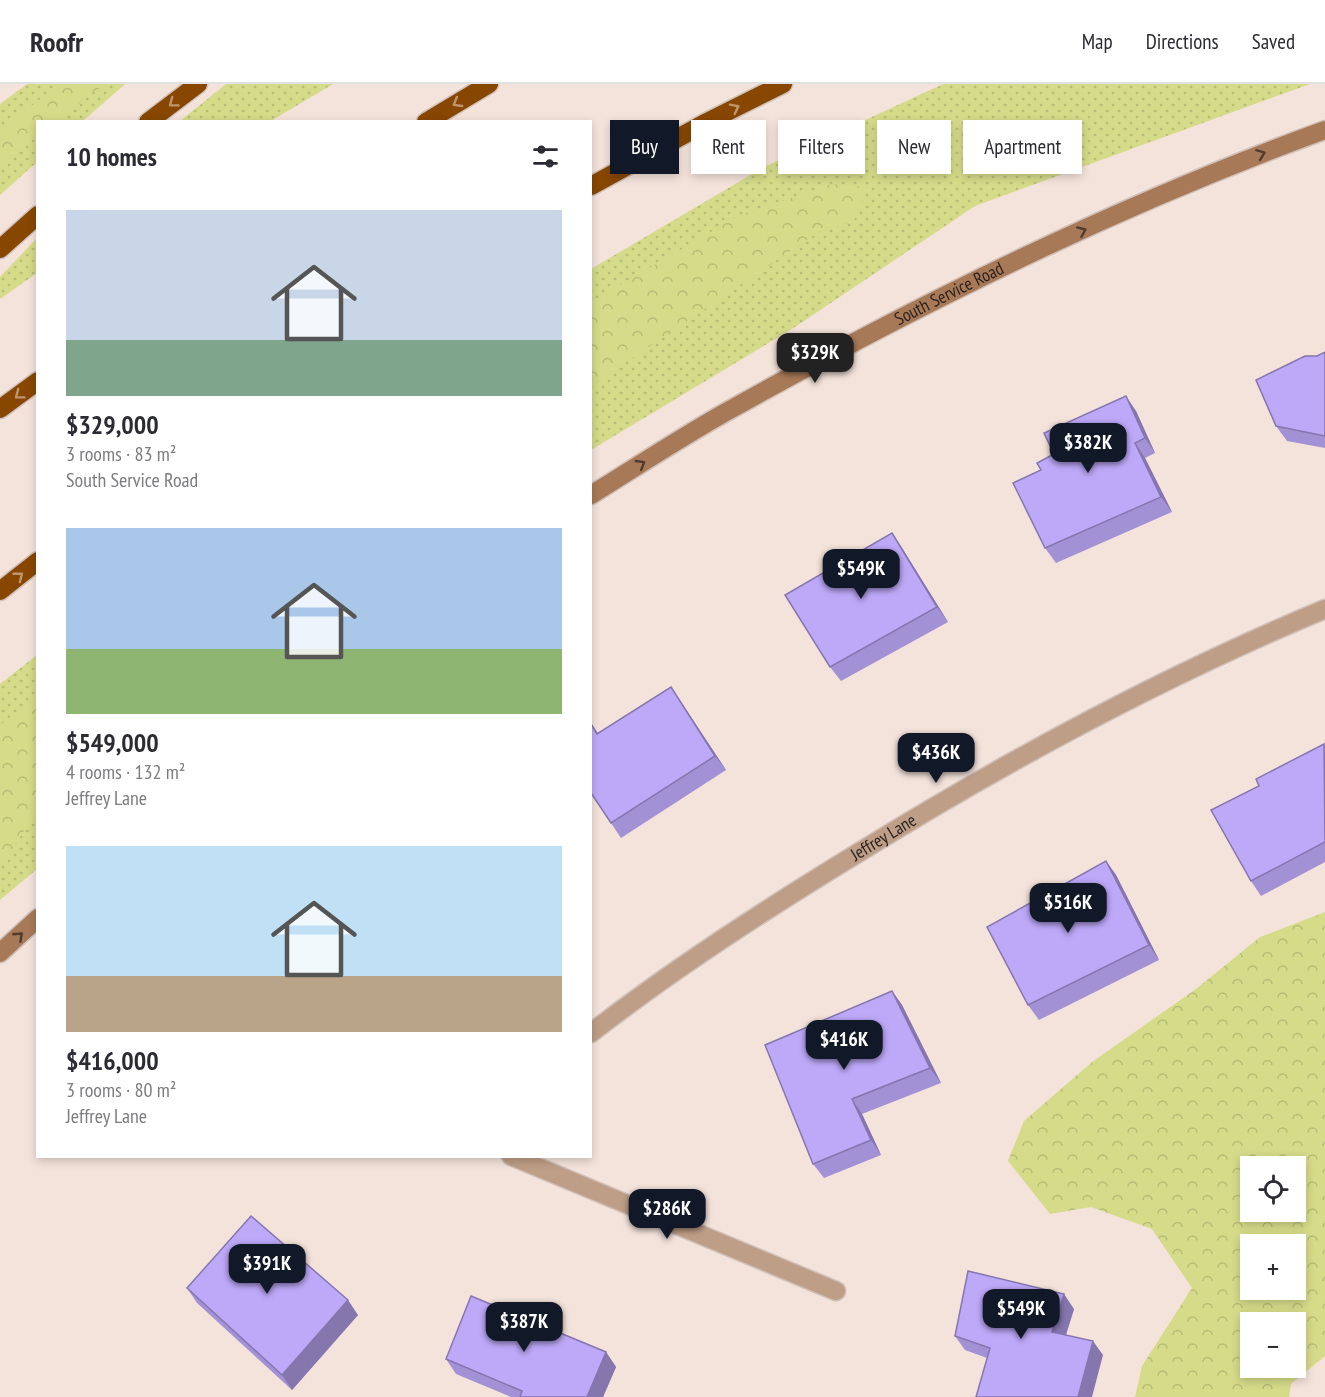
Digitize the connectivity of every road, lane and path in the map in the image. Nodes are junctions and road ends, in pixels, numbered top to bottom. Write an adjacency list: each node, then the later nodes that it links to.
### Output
1 (198, 84): 4 (highway, one-way to 4)
2 (489, 84): 5 (highway, one-way to 5)
3 (783, 84): 7 (highway, one-way to 3)
4 (151, 120)
5 (429, 120)
6 (1325, 130): 12 (main road, South Service Road, one-way to 6)
7 (592, 185)
8 (36, 217): 9 (highway)
9 (0, 249)
10 (36, 382): 11 (highway, one-way to 11)
11 (0, 409)
12 (592, 494)
13 (36, 563): 14 (highway, one-way to 13)
14 (0, 591)
15 (1325, 609): 18 (street, Jeffrey Lane)
16 (36, 920): 17 (main road, one-way to 16)
17 (0, 953)
18 (592, 1032)
19 (517, 1158): 20 (street)
20 (836, 1291)

